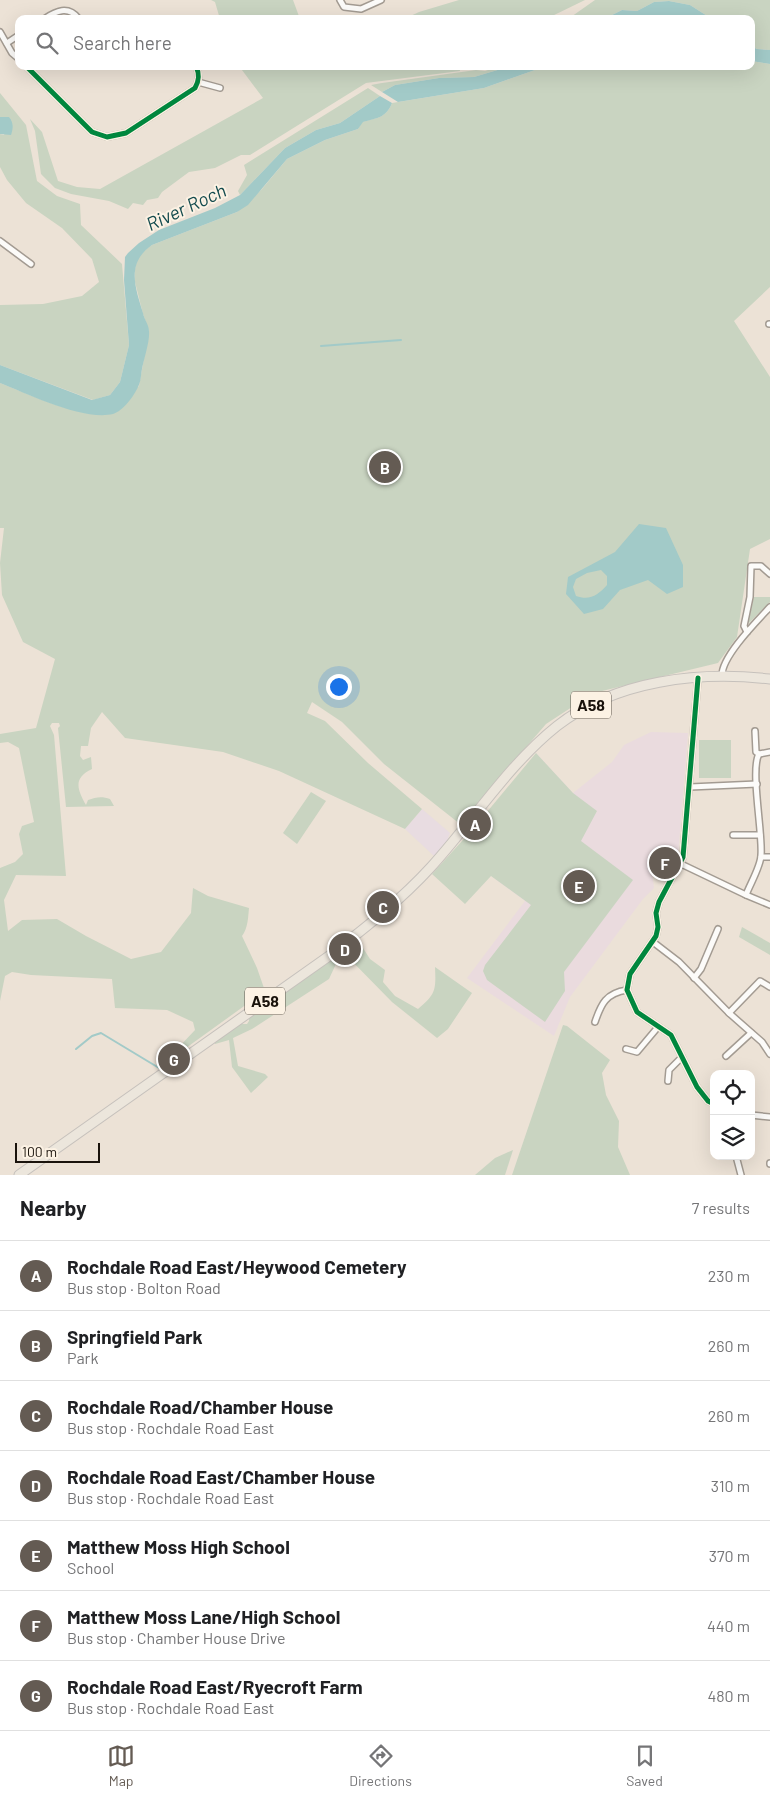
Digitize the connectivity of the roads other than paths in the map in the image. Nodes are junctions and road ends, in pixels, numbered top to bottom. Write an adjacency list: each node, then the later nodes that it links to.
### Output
1 (340, 0): 2 (street)
2 (381, 0)
3 (50, 15): 4 (street)
4 (76, 15)
5 (0, 32): 7 (street)
6 (15, 38): 7 (street)
7 (7, 43): 8 (street)
8 (15, 56)
9 (30, 70): 11 (street)
10 (196, 70): 11 (street)
11 (198, 82): 12 (street)
12 (220, 88)
13 (0, 242): 14 (street)
14 (31, 264)
15 (770, 574): 17 (street)
16 (770, 607): 17 (street)
17 (747, 632): 18 (street)
18 (722, 676): 19 (highway, A58); 20 (highway, A58)
19 (698, 678): 25 (street); 51 (highway, A58)
20 (770, 679)
21 (755, 731): 23 (street)
22 (770, 752): 23 (street)
23 (758, 754): 24 (street)
24 (757, 784): 25 (street); 27 (street)
25 (690, 787): 30 (street)
26 (734, 835): 27 (street)
27 (760, 835): 28 (street)
28 (761, 857): 29 (street); 31 (street)
29 (770, 857)
30 (679, 863): 31 (street); 34 (street)
31 (746, 895): 32 (street)
32 (770, 905)
33 (718, 930): 35 (street)
34 (653, 942): 35 (street); 37 (street)
35 (694, 978): 38 (street)
36 (770, 987): 38 (street)
37 (626, 990): 39 (street); 40 (street)
38 (728, 1013): 41 (street)
39 (595, 1022)
40 (658, 1027): 42 (street); 45 (street)
41 (751, 1033): 43 (street); 44 (street)
42 (626, 1049)
43 (770, 1054)
44 (726, 1056)
45 (682, 1057): 46 (street); 47 (street)
46 (668, 1081)
47 (710, 1102)
48 (755, 1116): 49 (street)
49 (770, 1117)
50 (737, 1160): 52 (street)
51 (19, 1175)
52 (741, 1175)

